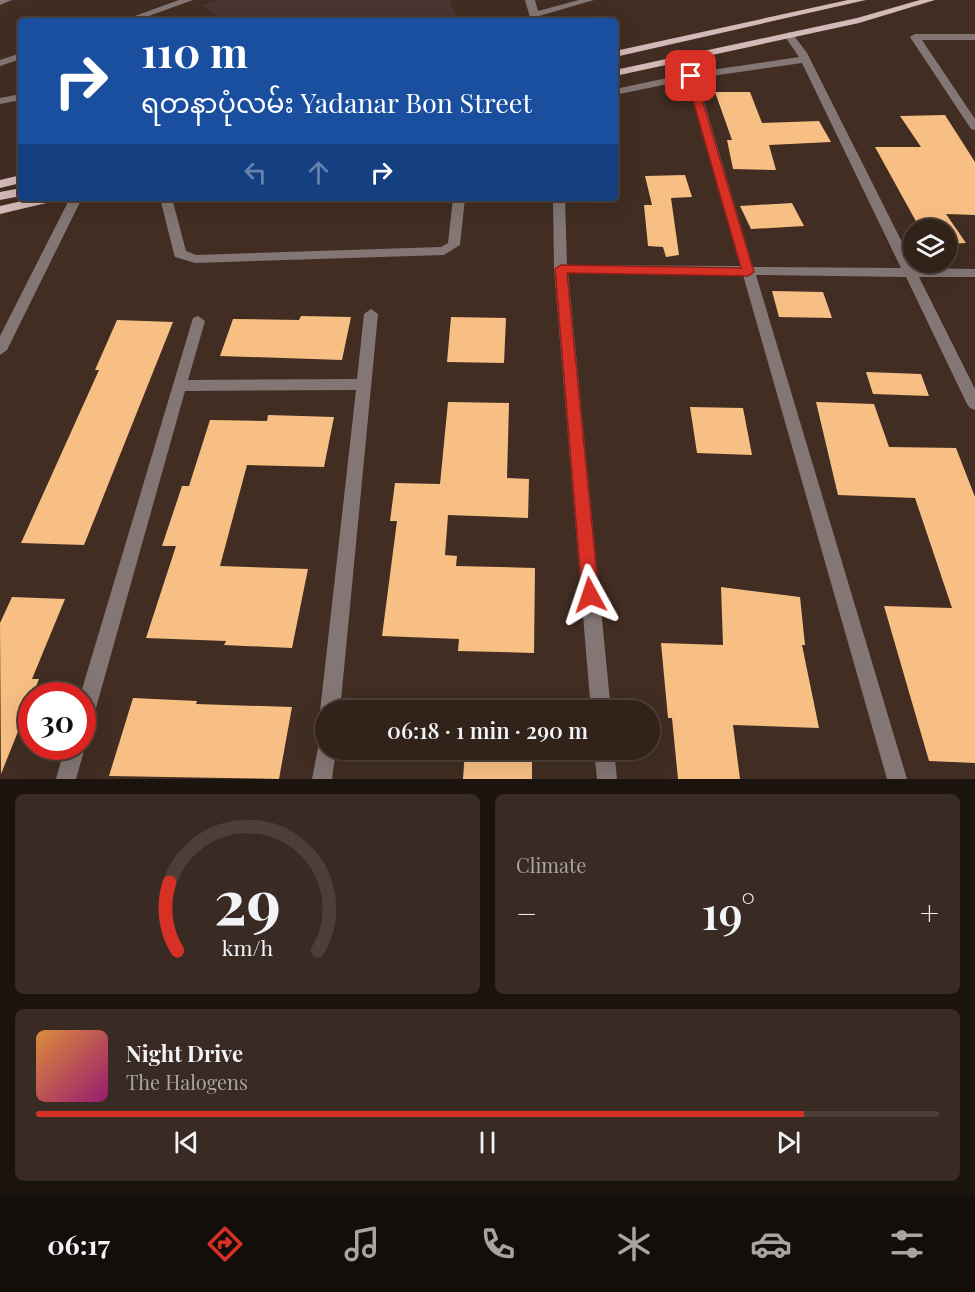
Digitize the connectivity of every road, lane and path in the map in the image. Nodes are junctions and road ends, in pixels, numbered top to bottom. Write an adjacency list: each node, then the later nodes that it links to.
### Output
1 (7, 0): 7 (street)
2 (188, 0): 8 (street)
3 (530, 0): 9 (street)
4 (588, 0): 9 (street)
5 (861, 0): 12 (main road)
6 (930, 0): 10 (main road)
7 (0, 2)
8 (144, 18)
9 (535, 18)
10 (789, 35): 14 (street); 16 (main road)
11 (975, 37): 21 (street)
12 (618, 53)
13 (18, 57): 15 (street)
14 (805, 59): 17 (street); 32 (street)
15 (0, 63)
16 (618, 72)
17 (691, 76): 18 (street); 34 (street)
18 (618, 91)
19 (18, 98): 20 (street)
20 (0, 101)
21 (975, 127)
22 (18, 180): 23 (main road)
23 (0, 184)
24 (18, 193): 25 (main road)
25 (0, 196)
26 (38, 201): 31 (main road)
27 (74, 201): 41 (street)
28 (166, 201): 29 (street)
29 (459, 201)
30 (559, 201): 33 (street)
31 (0, 210)
32 (903, 259)
33 (561, 269): 34 (street); 47 (street)
34 (748, 272): 35 (street); 54 (street)
35 (903, 273)
36 (910, 273): 44 (street)
37 (957, 273): 38 (street)
38 (975, 273)
39 (371, 314): 42 (street)
40 (198, 321): 43 (street)
41 (0, 350)
42 (364, 384): 43 (street); 46 (street)
43 (179, 386): 45 (street)
44 (975, 404)
45 (94, 682)
46 (331, 700)
47 (600, 700)
48 (71, 760): 51 (street)
49 (325, 760): 52 (street)
50 (605, 760): 53 (street)
51 (66, 779)
52 (322, 779)
53 (607, 779)
54 (897, 779)

